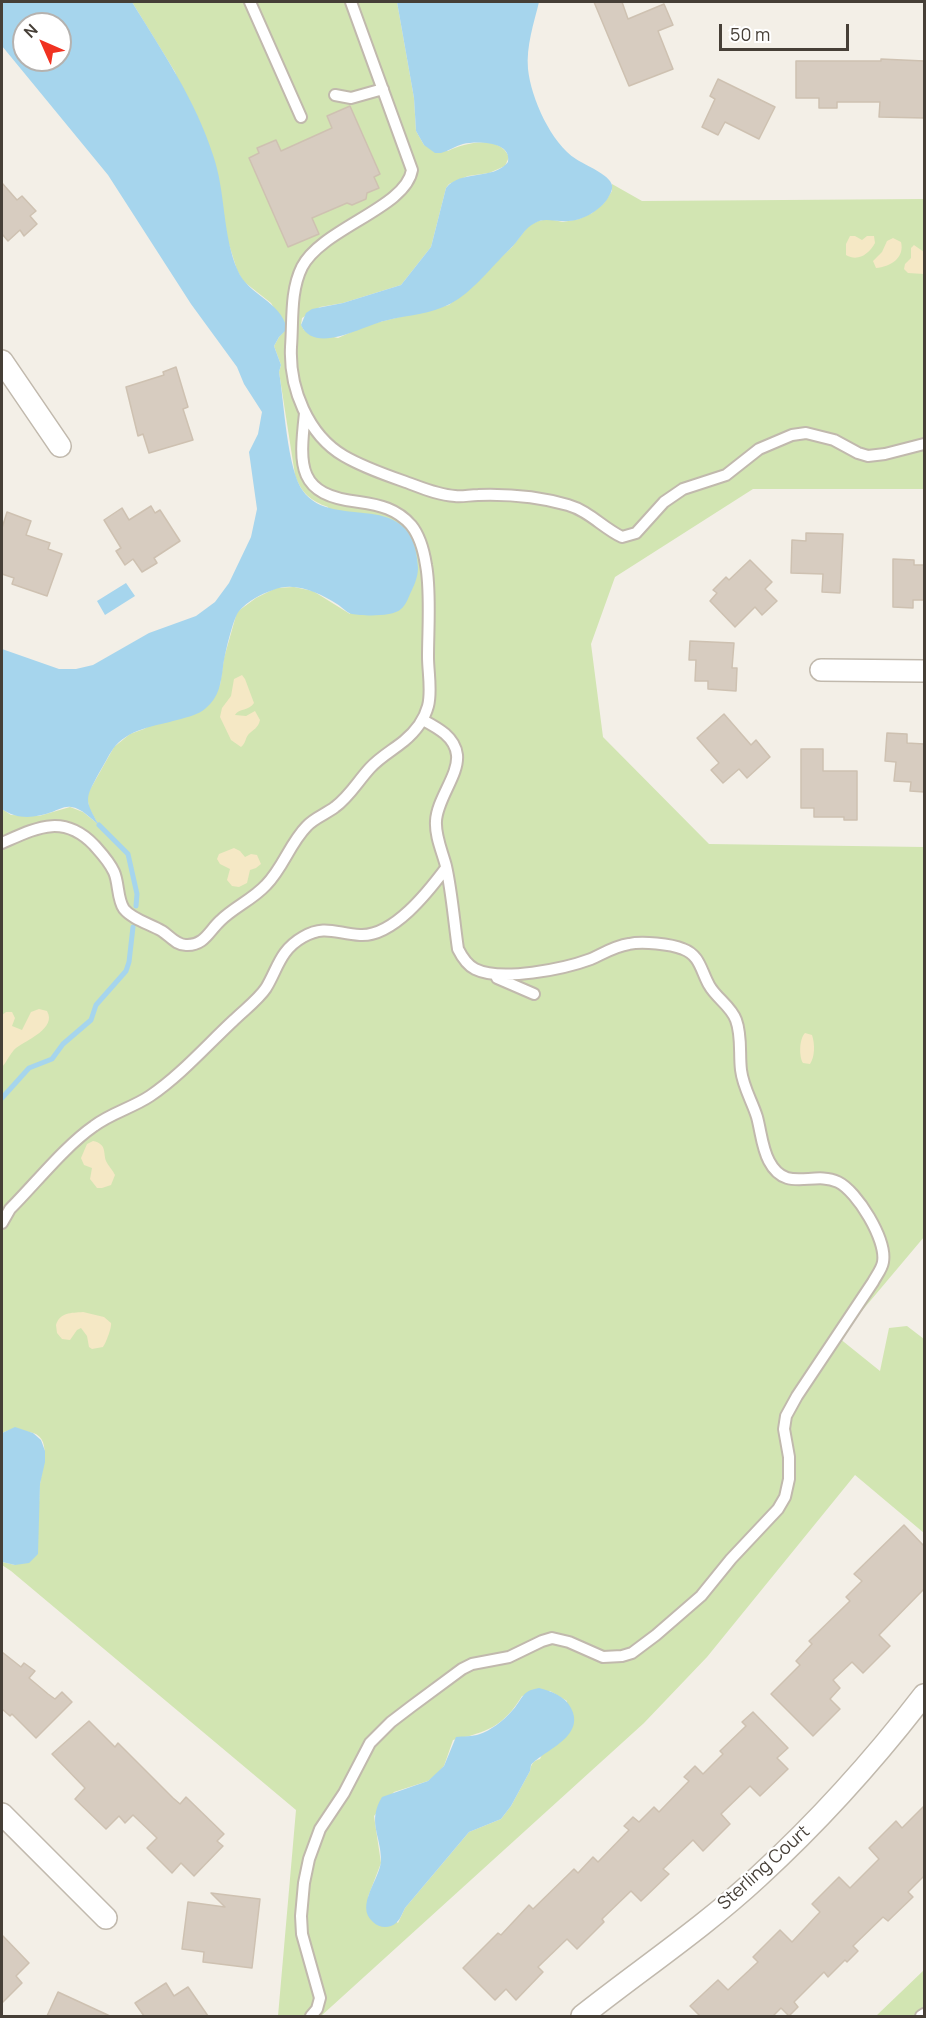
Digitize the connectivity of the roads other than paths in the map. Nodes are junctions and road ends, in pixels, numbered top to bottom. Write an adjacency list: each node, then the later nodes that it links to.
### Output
1 (250, 2): 5 (lane)
2 (351, 2): 3 (lane)
3 (383, 89): 4 (lane); 7 (lane)
4 (335, 95)
5 (301, 117)
6 (2, 361): 9 (street)
7 (304, 413): 8 (lane); 12 (lane)
8 (924, 444)
9 (60, 446)
10 (821, 670): 11 (street)
11 (924, 671)
12 (423, 720): 13 (lane); 14 (lane)
13 (2, 843)
14 (446, 868): 15 (lane); 17 (lane)
15 (486, 973): 16 (lane); 21 (lane)
16 (534, 994)
17 (2, 1223)
18 (924, 1695): 22 (street, Sterling Court)
19 (2, 1814): 20 (street)
20 (106, 1918)
21 (310, 2016)
22 (582, 2016)

